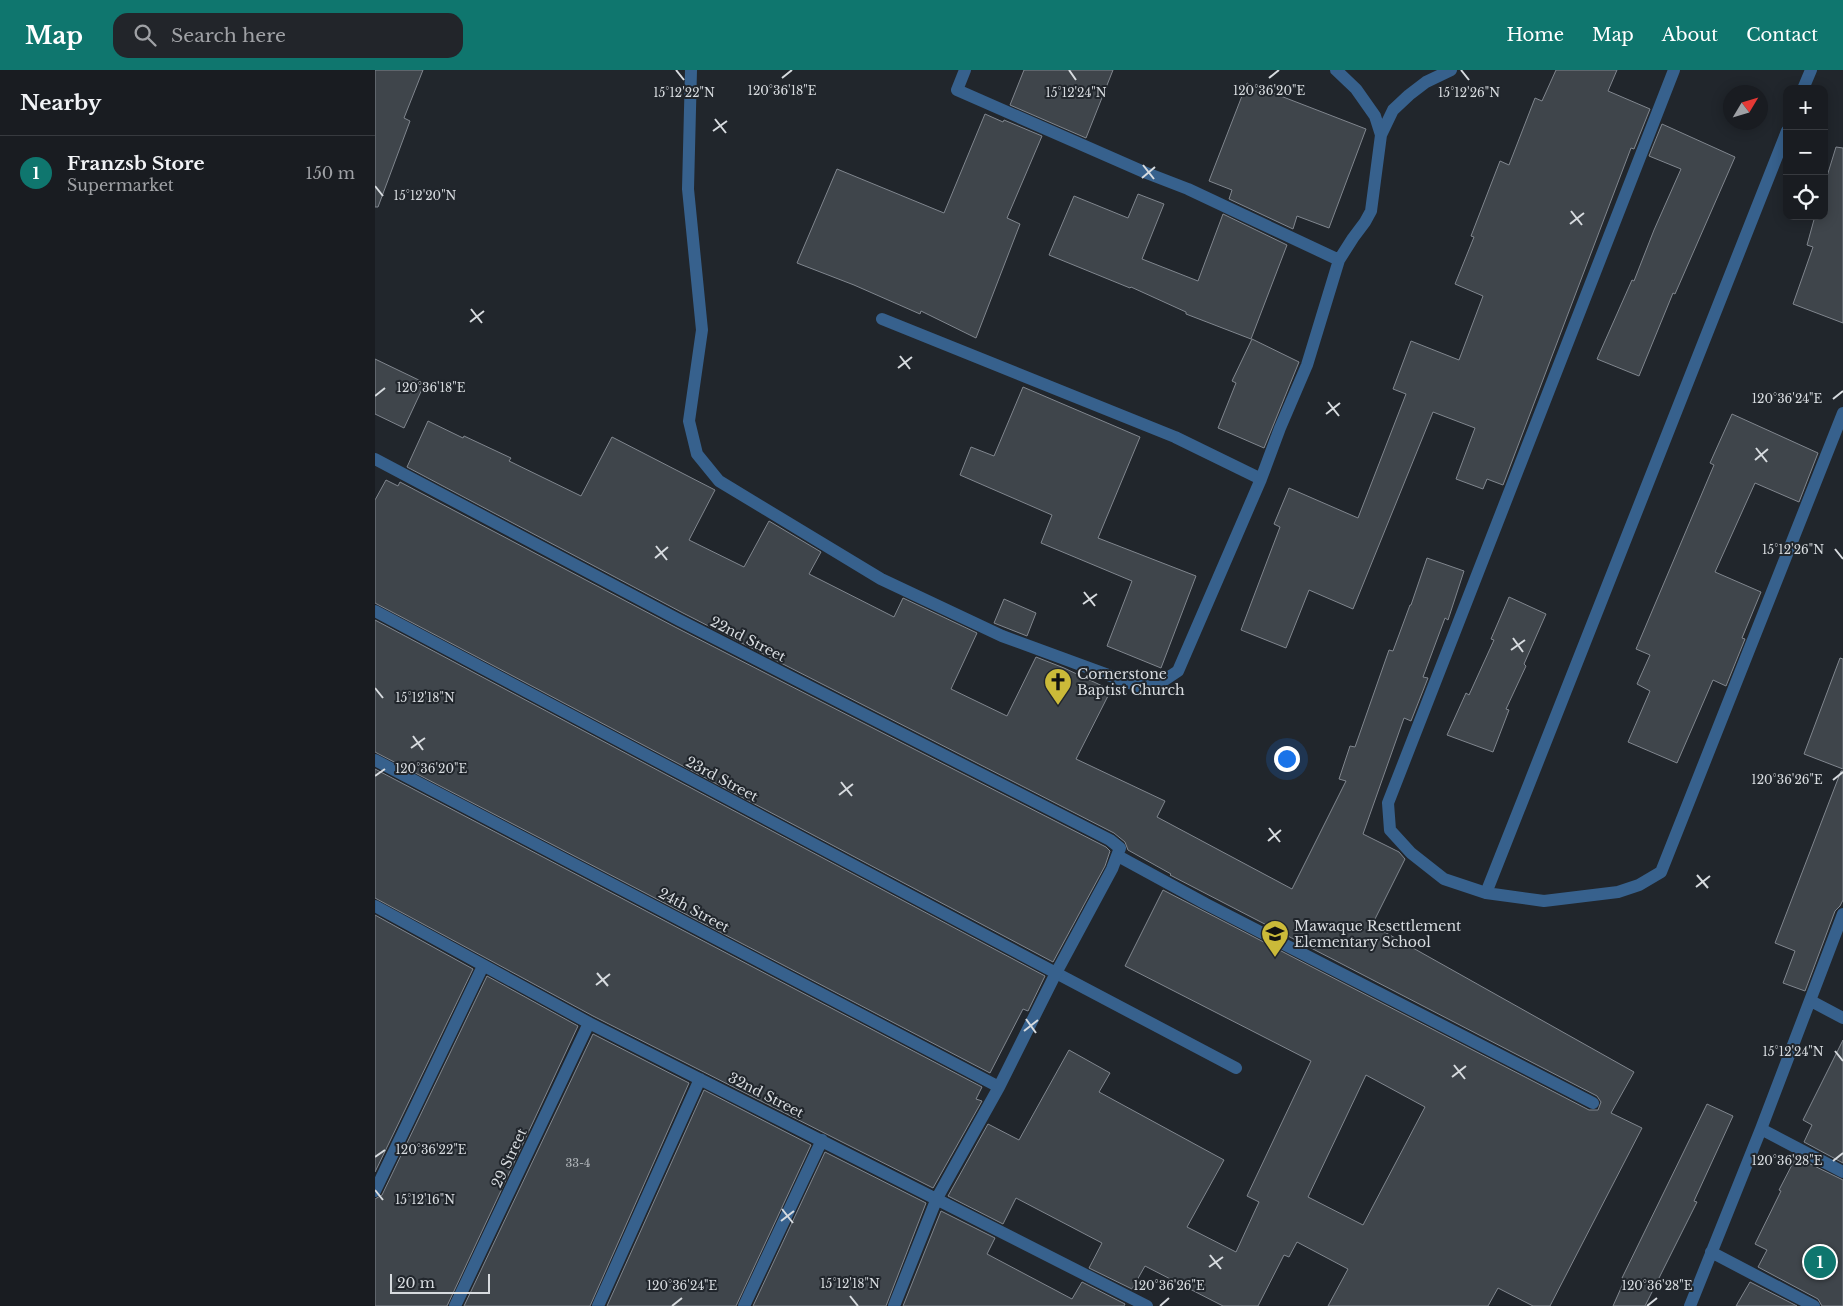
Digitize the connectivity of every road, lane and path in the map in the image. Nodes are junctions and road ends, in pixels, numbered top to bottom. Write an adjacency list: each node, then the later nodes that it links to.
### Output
1 (691, 70): 14 (street)
2 (965, 70): 10 (street)
3 (1336, 70): 8 (street)
4 (1451, 70): 8 (street)
5 (1674, 70): 18 (street)
6 (1811, 70): 7 (street)
7 (1805, 85)
8 (1381, 134): 10 (street)
9 (1783, 141): 18 (street)
10 (1339, 260): 14 (street)
11 (883, 319): 14 (street)
12 (1843, 413): 18 (street)
13 (375, 459): 17 (street, 22nd Street)
14 (1261, 479)
15 (375, 611): 22 (street, 23rd Street)
16 (375, 760): 28 (street, 24th Street)
17 (1118, 856): 22 (street); 29 (street)
18 (1486, 893)
19 (375, 906): 21 (street, 32nd Street)
20 (1843, 914): 23 (street)
21 (483, 966): 25 (street, 32nd Street); 33 (street)
22 (1056, 973): 26 (street, 23rd Street); 28 (street)
23 (1811, 1001): 24 (street); 30 (street)
24 (1843, 1018)
25 (589, 1023): 27 (street, 32nd Street); 36 (street, 29 Street)
26 (1236, 1068)
27 (700, 1079): 31 (street, 32nd Street); 37 (street)
28 (999, 1087): 34 (street)
29 (1593, 1103)
30 (1761, 1128): 32 (street); 35 (street)
31 (822, 1140): 34 (street, 32nd Street); 38 (street)
32 (1843, 1172)
33 (375, 1191)
34 (937, 1198): 39 (street); 40 (street, 32nd Street)
35 (1711, 1252): 41 (street); 42 (street)
36 (455, 1306)
37 (598, 1306)
38 (744, 1306)
39 (894, 1306)
40 (1147, 1306)
41 (1690, 1306)
42 (1814, 1306)

